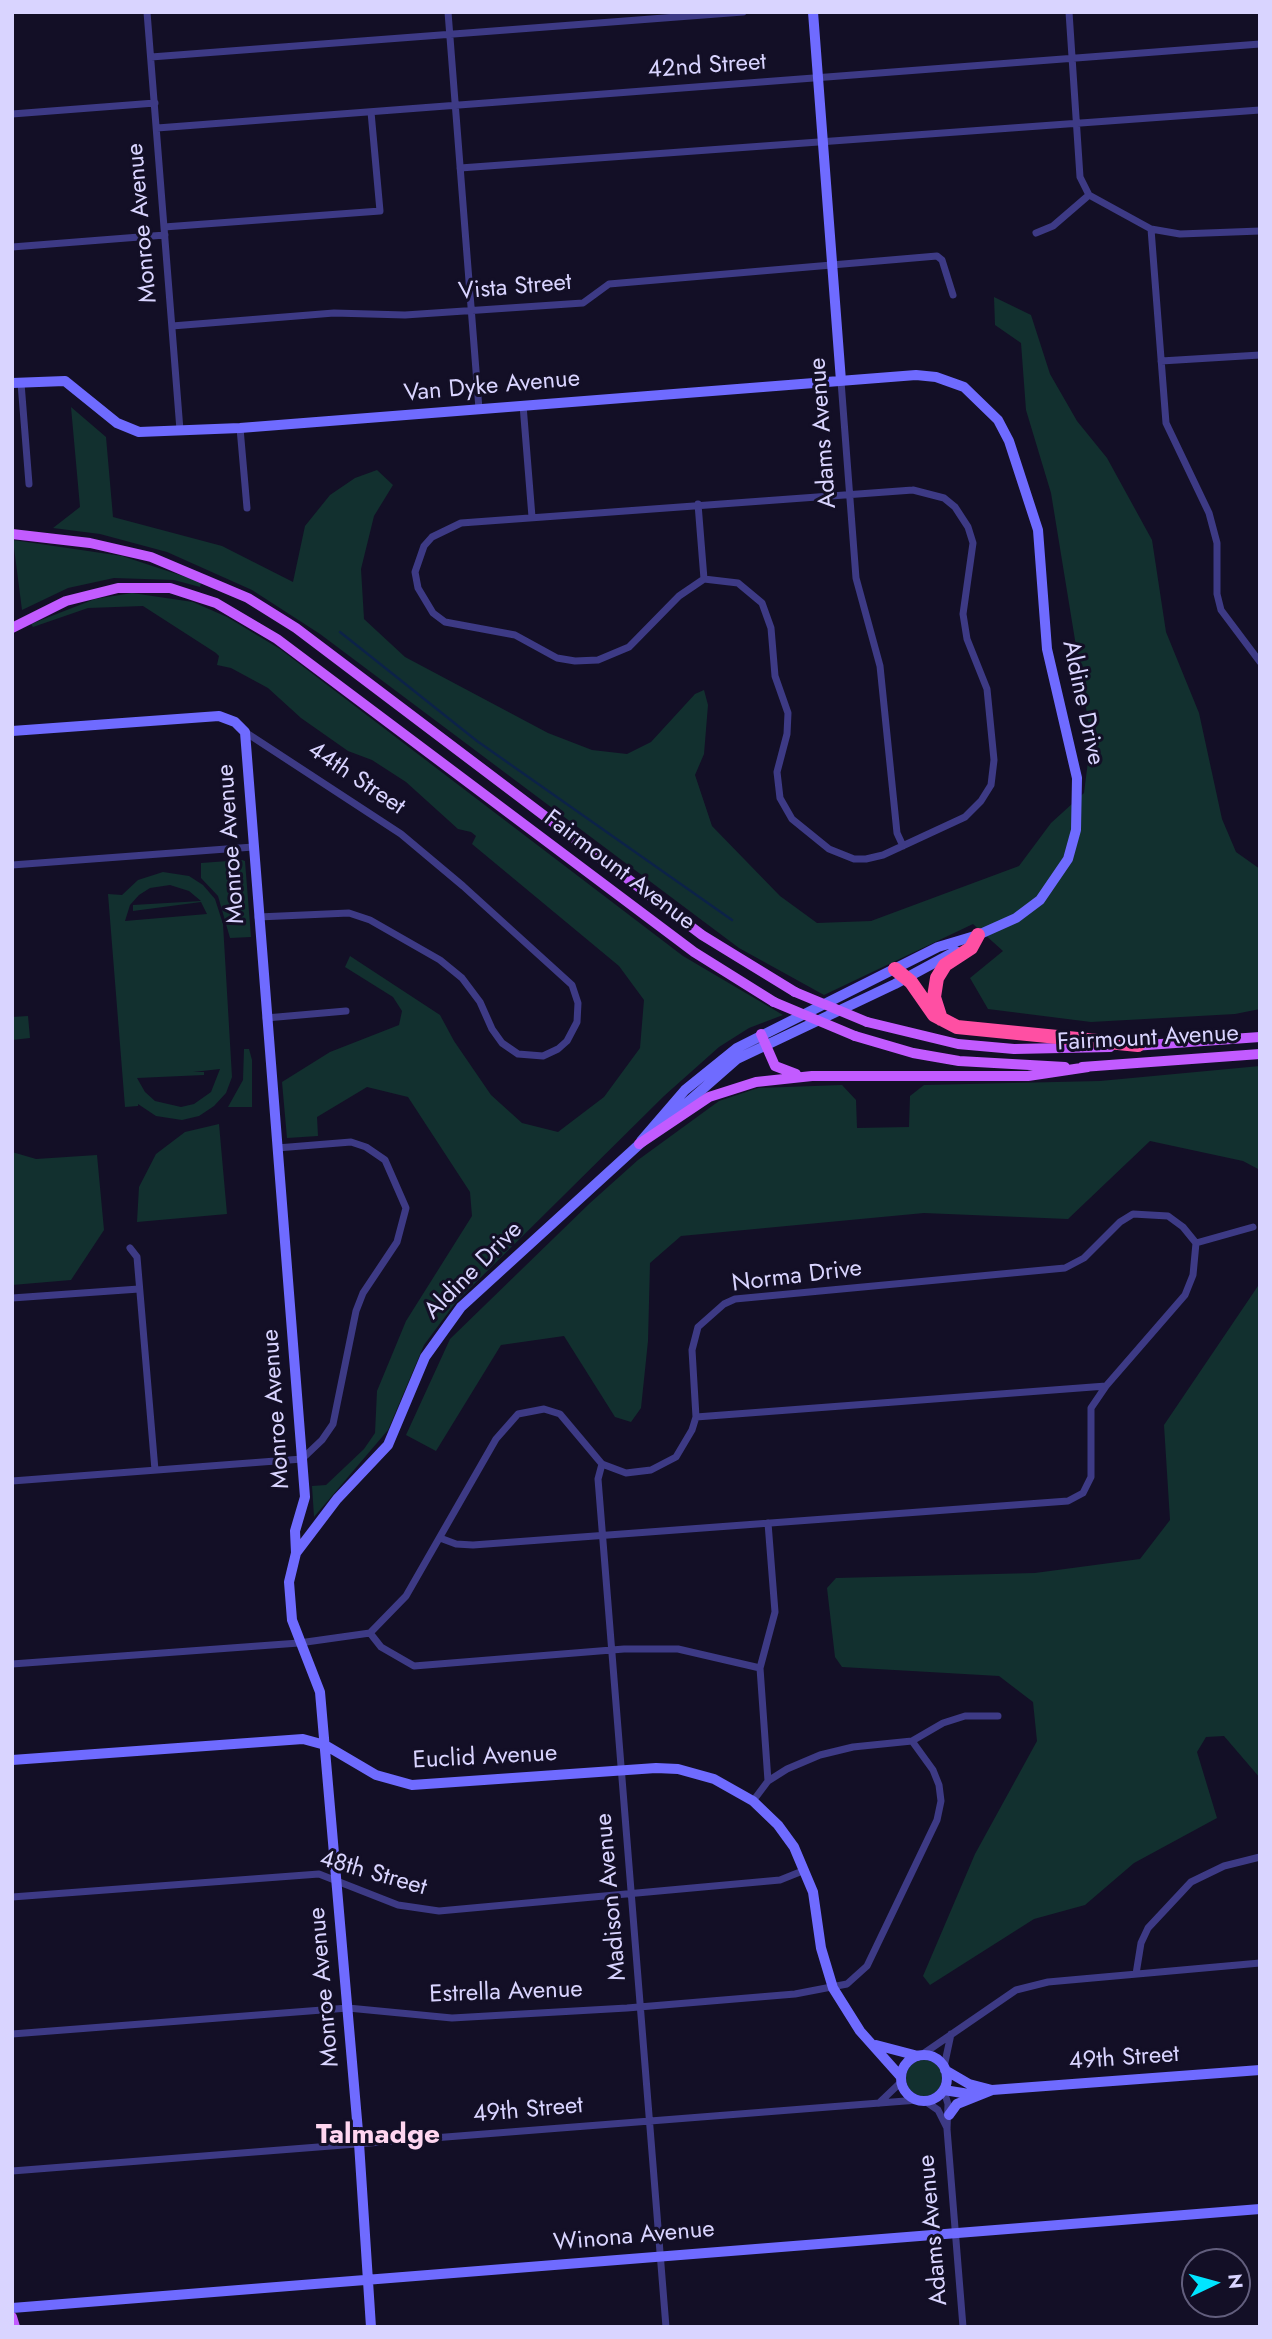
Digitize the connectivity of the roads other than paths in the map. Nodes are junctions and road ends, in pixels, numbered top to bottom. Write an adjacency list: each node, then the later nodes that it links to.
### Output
1 (147, 12): 8 (street, Monroe Avenue)
2 (448, 12): 6 (street)
3 (743, 12): 6 (street)
4 (813, 12): 10 (street, Adams Avenue)
5 (1069, 12): 9 (street)
6 (450, 34): 8 (street); 12 (street)
7 (1260, 44): 9 (street, 42nd Street)
8 (151, 57): 11 (street, Monroe Avenue)
9 (1072, 59): 10 (street, 42nd Street); 16 (street)
10 (818, 78): 12 (street, 42nd Street); 18 (street, Adams Avenue)
11 (155, 103): 15 (street); 17 (street, Monroe Avenue)
12 (455, 106): 14 (street, 42nd Street); 19 (street)
13 (1260, 110): 16 (street)
14 (371, 112): 17 (street, 42nd Street); 22 (street)
15 (12, 114)
16 (1076, 122): 18 (street); 20 (street)
17 (157, 128): 22 (street, Monroe Avenue)
18 (822, 140): 19 (street); 26 (street, Adams Avenue)
19 (460, 167): 28 (street)
20 (1089, 195): 21 (street); 24 (street)
21 (1152, 229): 23 (street); 31 (street)
22 (165, 231): 25 (street); 29 (street, Monroe Avenue)
23 (1260, 231)
24 (1037, 233)
25 (12, 247)
26 (832, 265): 27 (street, Vista Street); 28 (street, Vista Street); 32 (street, Adams Avenue)
27 (953, 295)
28 (471, 311): 29 (street, Vista Street); 36 (street)
29 (172, 326): 38 (street, Monroe Avenue)
30 (1260, 355): 31 (street)
31 (1161, 361): 47 (street)
32 (841, 381): 34 (street, Van Dyke Avenue); 35 (street, Van Dyke Avenue); 40 (street, Adams Avenue)
33 (17, 383): 38 (street, Van Dyke Avenue); 39 (street)
34 (985, 404): 54 (street, Aldine Drive)
35 (523, 405): 36 (street, Van Dyke Avenue); 43 (street)
36 (479, 409): 37 (street, Van Dyke Avenue)
37 (240, 428): 38 (street, Van Dyke Avenue); 42 (street)
38 (180, 430)
39 (29, 484)
40 (849, 493): 41 (street); 50 (street, Adams Avenue); 50 (street)
41 (698, 504): 43 (street); 45 (street)
42 (247, 508)
43 (532, 517): 45 (street)
44 (12, 534): 61 (main road, Fairmount Avenue, bridge)
45 (704, 579): 50 (street)
46 (12, 628): 63 (main road, Fairmount Avenue, bridge)
47 (1260, 662)
48 (12, 731): 49 (street, 44th Street)
49 (245, 732): 51 (street, Monroe Avenue); 53 (street, 44th Street)
50 (903, 846)
51 (253, 847): 52 (street); 53 (street, Monroe Avenue)
52 (12, 865)
53 (258, 917): 57 (street, Monroe Avenue)
54 (978, 935): 55 (street, Aldine Drive); 58 (highway)
55 (900, 973): 58 (highway); 60 (street, Aldine Drive)
56 (346, 1011): 57 (street)
57 (266, 1018): 66 (street, Monroe Avenue)
58 (942, 1019): 61 (highway)
59 (1260, 1037): 61 (main road, Fairmount Avenue)
60 (763, 1039): 64 (main road); 65 (street, Aldine Drive)
61 (1138, 1045)
62 (1260, 1054): 63 (main road, Fairmount Avenue)
63 (1088, 1067): 64 (main road)
64 (812, 1076): 65 (main road)
65 (639, 1144): 81 (street, Aldine Drive)
66 (277, 1148): 74 (street, Monroe Avenue); 74 (street)
67 (1253, 1227): 68 (street)
68 (1196, 1243): 72 (street); 73 (street, Norma Drive)
69 (130, 1248): 70 (street)
70 (139, 1289): 71 (street); 76 (street)
71 (12, 1298)
72 (1106, 1385): 73 (street); 78 (street)
73 (696, 1416): 75 (street, Norma Drive)
74 (302, 1459): 76 (street); 81 (street, Monroe Avenue)
75 (602, 1464): 79 (street, Madison Avenue); 80 (street)
76 (155, 1470): 77 (street)
77 (12, 1481)
78 (768, 1523): 79 (street); 86 (street)
79 (602, 1536): 80 (street); 84 (street, Madison Avenue)
80 (440, 1538): 82 (street)
81 (296, 1553): 83 (street, Monroe Avenue)
82 (370, 1633): 83 (street); 84 (street)
83 (299, 1643): 85 (street); 89 (street, Monroe Avenue)
84 (611, 1650): 86 (street); 91 (street, Madison Avenue)
85 (12, 1664)
86 (760, 1668): 92 (street)
87 (999, 1716): 88 (street)
88 (912, 1741): 92 (street); 101 (street)
89 (325, 1745): 90 (street, Euclid Avenue); 91 (street, Euclid Avenue); 96 (street, Monroe Avenue)
90 (12, 1760)
91 (621, 1770): 93 (street, Euclid Avenue); 97 (street, Madison Avenue)
92 (768, 1781): 93 (street)
93 (753, 1801): 95 (street)
94 (1260, 1857): 100 (street)
95 (806, 1870): 97 (street, 48th Street); 101 (street)
96 (338, 1882): 97 (street, 48th Street); 98 (street, 48th Street); 103 (street, Monroe Avenue)
97 (631, 1892): 102 (street, Madison Avenue)
98 (12, 1897)
99 (1260, 1963): 100 (street)
100 (1136, 1974): 105 (street)
101 (833, 1988): 102 (street, Estrella Avenue); 106 (street)
102 (640, 2007): 103 (street, Estrella Avenue); 117 (street, Madison Avenue)
103 (348, 2008): 104 (street, Estrella Avenue); 119 (street, Monroe Avenue)
104 (12, 2034)
105 (951, 2034): 107 (street); 108 (street)
106 (873, 2044): 107 (street); 110 (street)
107 (919, 2056): 108 (street); 110 (street)
108 (945, 2068): 111 (street); 112 (street, 49th Street)
109 (1260, 2070): 112 (street, 49th Street)
110 (901, 2079): 114 (street); 115 (street)
111 (944, 2090): 113 (street, 49th Street); 114 (street); 116 (street, Adams Avenue)
112 (992, 2090): 113 (street, 49th Street)
113 (976, 2095): 116 (street)
114 (921, 2101): 115 (street, 49th Street); 118 (street, Adams Avenue)
115 (879, 2103): 117 (street, 49th Street)
116 (949, 2115): 118 (street, Adams Avenue)
117 (649, 2123): 119 (street, 49th Street); 123 (street, Madison Avenue)
118 (947, 2129): 122 (street, Adams Avenue)
119 (359, 2143): 120 (street, 49th Street); 124 (street, Monroe Avenue)
120 (12, 2171)
121 (1260, 2209): 122 (street, Winona Avenue)
122 (956, 2233): 123 (street, Winona Avenue); 130 (street, Adams Avenue)
123 (660, 2256): 124 (street, Winona Avenue); 129 (street, Madison Avenue)
124 (367, 2280): 125 (street, Winona Avenue); 128 (street, Monroe Avenue)
125 (12, 2308)
126 (12, 2317): 127 (main road)
127 (15, 2327)
128 (371, 2327)
129 (666, 2327)
130 (963, 2327)

